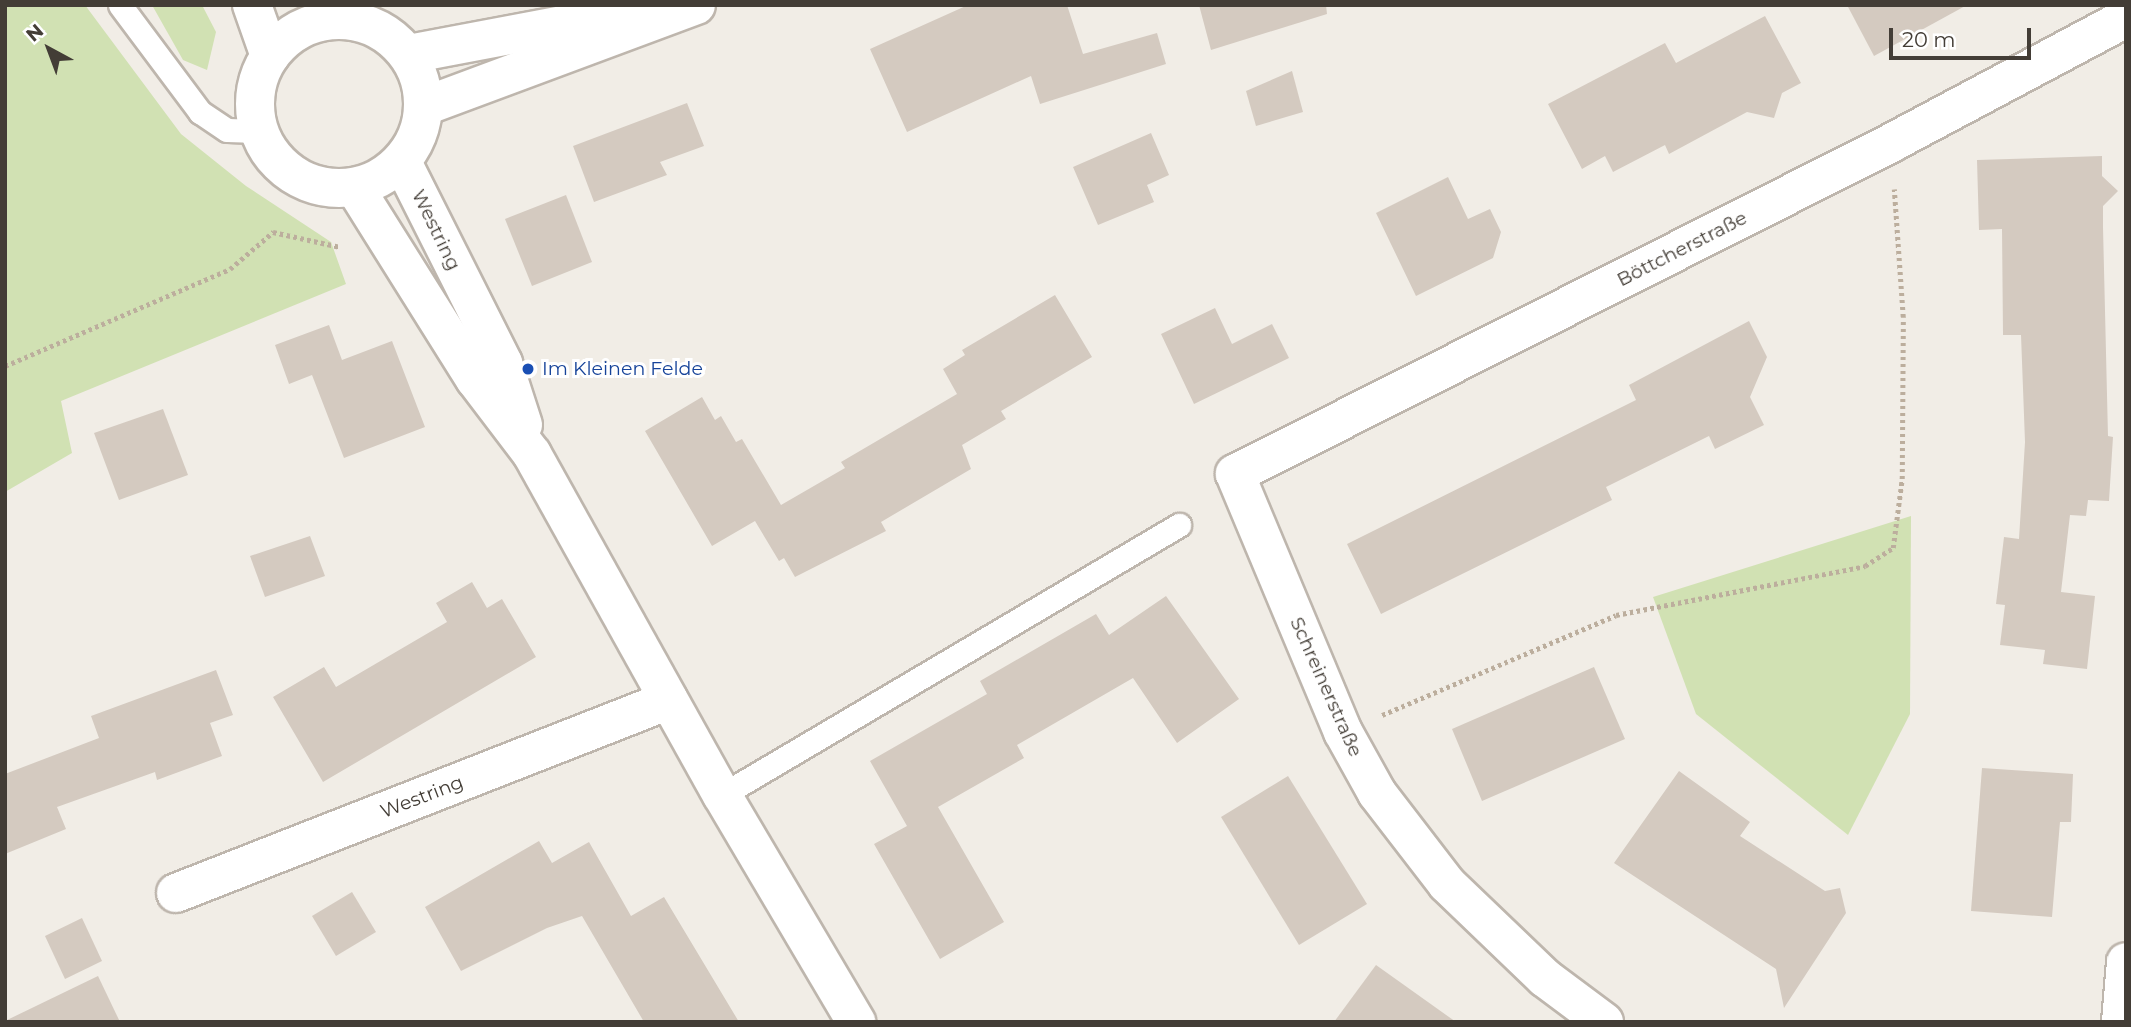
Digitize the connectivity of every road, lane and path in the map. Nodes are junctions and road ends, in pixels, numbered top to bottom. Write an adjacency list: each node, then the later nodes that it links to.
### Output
1 (120, 5): 10 (lane)
2 (252, 5): 8 (street)
3 (672, 5): 7 (street)
4 (696, 5): 9 (street)
5 (315, 13): 7 (street); 8 (street)
6 (2126, 18): 11 (street, Böttcherstraße)
7 (409, 54): 9 (street)
8 (270, 56): 10 (street)
9 (425, 106): 12 (street)
10 (258, 131): 13 (street)
11 (1891, 143): 17 (street, Böttcherstraße); 20 (path)
12 (402, 162): 13 (street); 16 (street, Westring)
13 (355, 188): 14 (street, Westring)
14 (401, 261): 15 (path); 16 (street, Westring)
15 (5, 366)
16 (532, 454): 19 (street, Westring)
17 (1235, 474): 20 (street, Schreinerstraße)
18 (1179, 525): 21 (lane)
19 (669, 700): 21 (street, Westring); 22 (street, Westring)
20 (1343, 732): 25 (street, Schreinerstraße)
21 (722, 795): 24 (street, Westring)
22 (176, 893)
23 (2126, 962): 26 (street)
24 (856, 1022)
25 (1604, 1022)
26 (2121, 1022)

